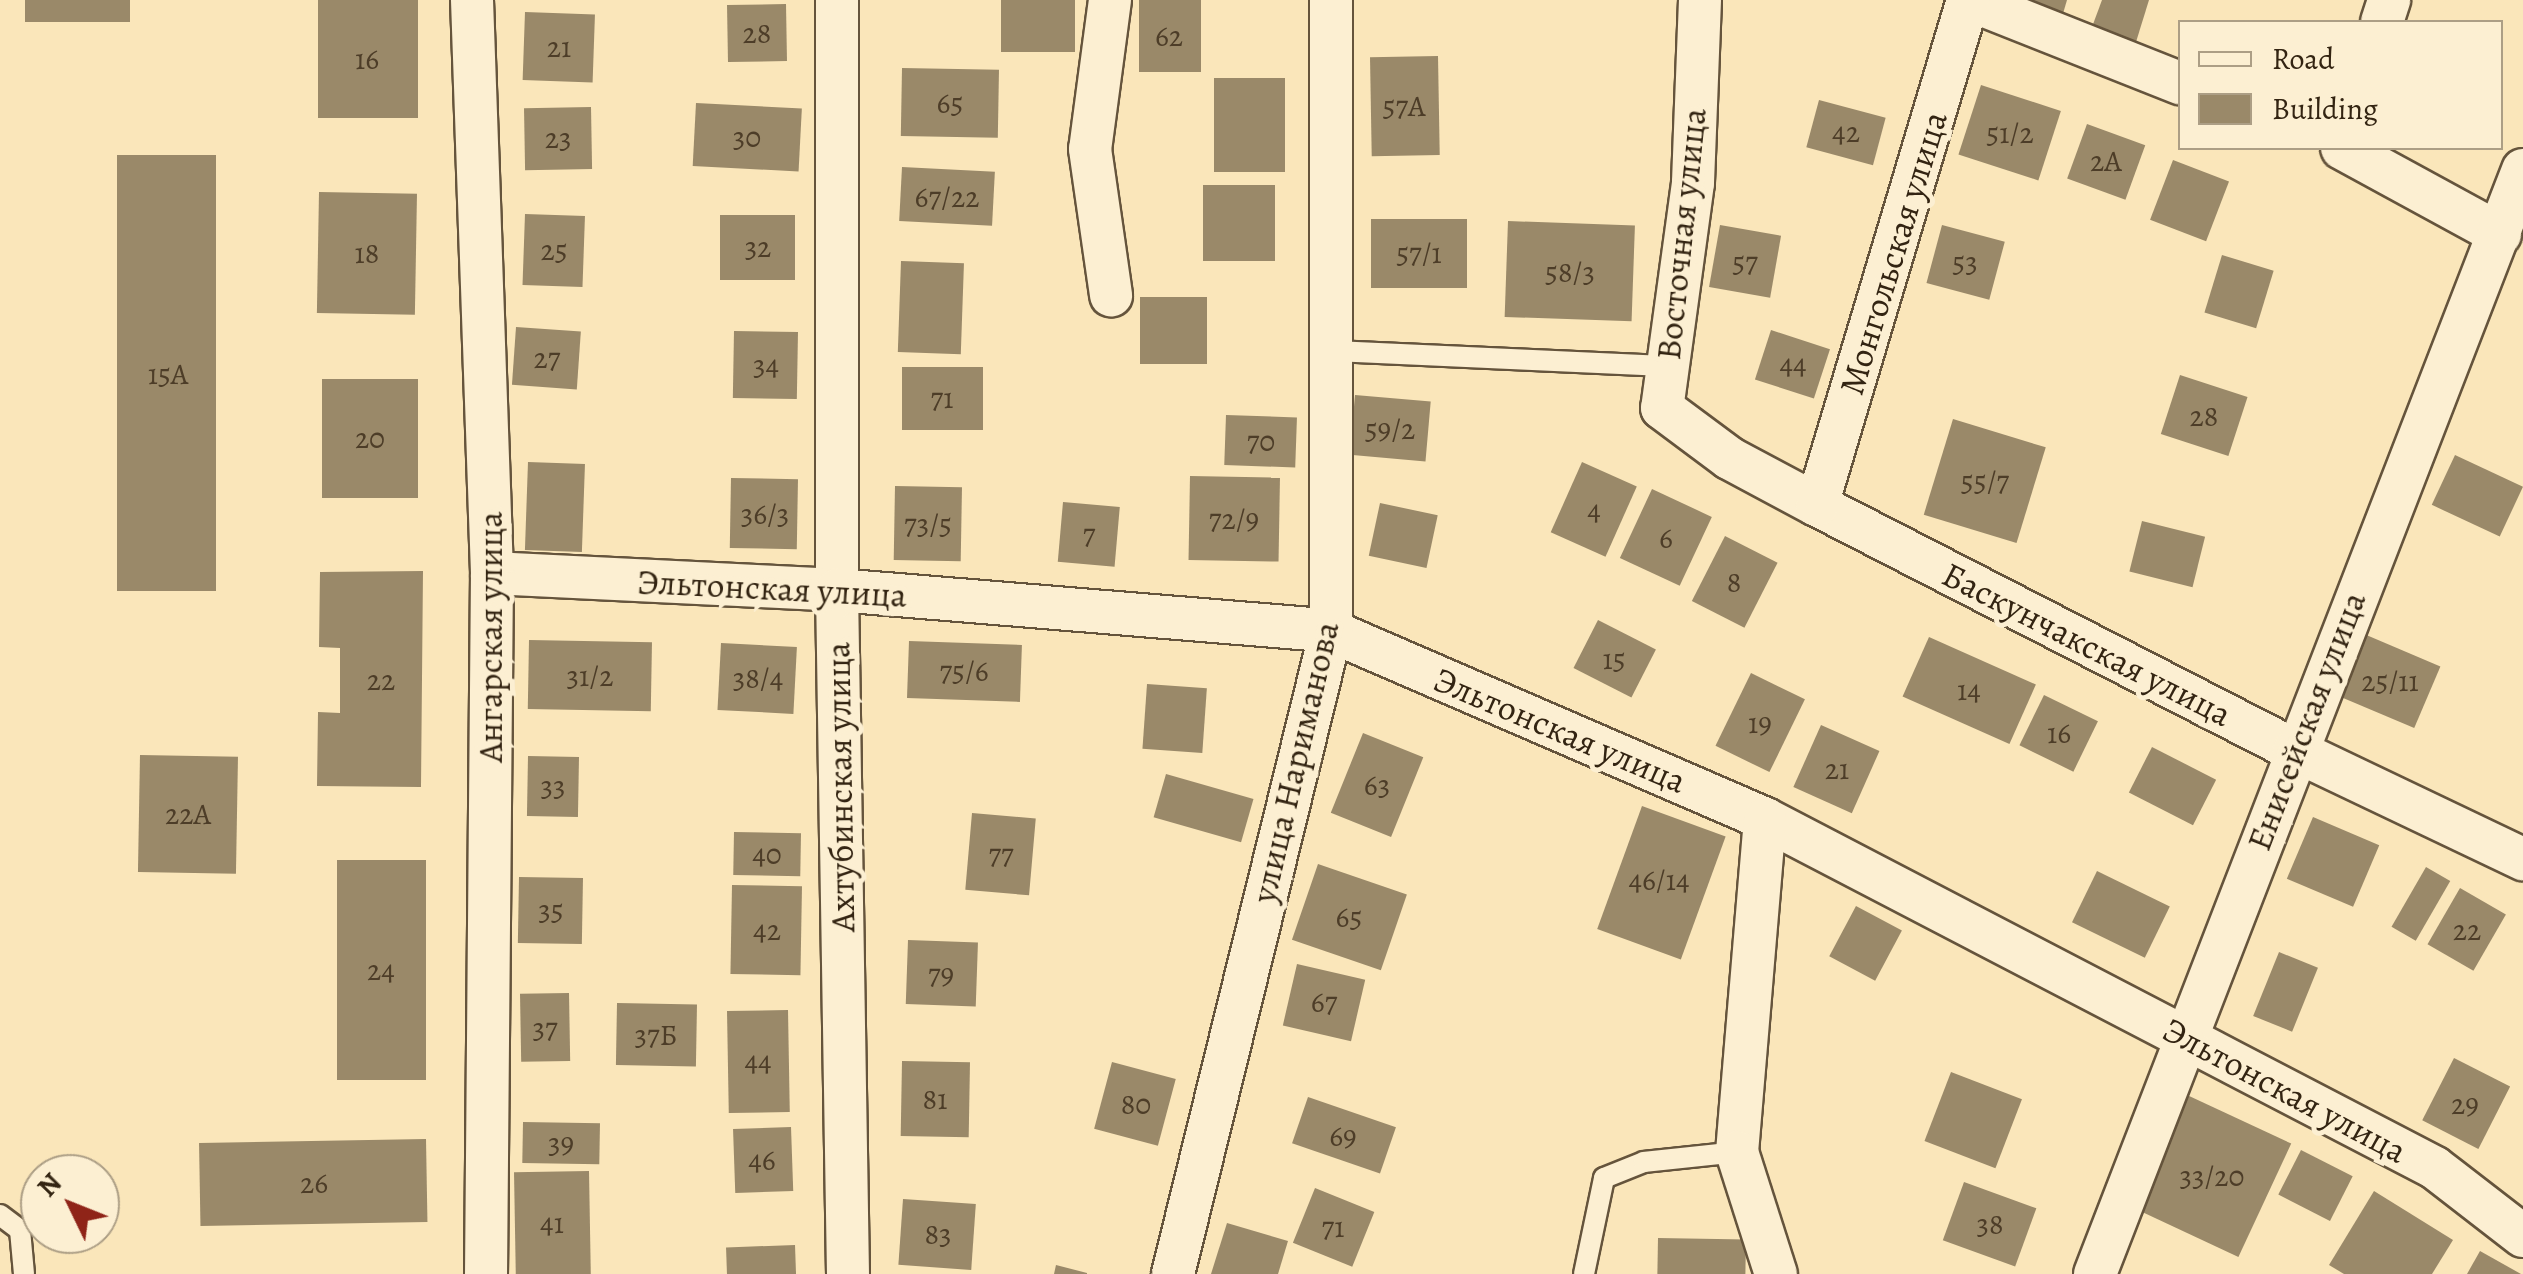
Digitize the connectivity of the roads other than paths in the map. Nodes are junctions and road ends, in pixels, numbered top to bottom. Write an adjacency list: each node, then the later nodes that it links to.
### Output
1 (472, 0): 15 (street, Ангарская улица)
2 (838, 0): 16 (street, Ахтубинская улица)
3 (1110, 0): 11 (street)
4 (1330, 0): 12 (street, улица Нариманова)
5 (1700, 0): 13 (street, Восточная улица)
6 (1969, 0): 7 (street); 14 (street, Монгольская улица)
7 (2178, 83)
8 (2346, 150): 10 (street)
9 (2523, 170): 10 (street, Енисейская улица)
10 (2504, 260): 18 (street, Енисейская улица)
11 (1111, 295)
12 (1333, 351): 13 (lane); 17 (street, улица Нариманова)
13 (1664, 387): 14 (street, Баскунчакская улица)
14 (1817, 505): 18 (street, Баскунчакская улица)
15 (492, 573): 16 (street, Эльтонская улица); 26 (street, Ангарская улица)
16 (837, 590): 17 (street, Эльтонская улица); 27 (street, Ахтубинская улица)
17 (1330, 631): 19 (street, Эльтонская улица); 28 (street, улица Нариманова)
18 (2294, 750): 20 (street, Баскунчакская улица); 21 (street, Енисейская улица)
19 (1764, 819): 21 (street, Эльтонская улица); 22 (street)
20 (2523, 859)
21 (2184, 1037): 24 (street, Эльтонская улица); 31 (street, Енисейская улица)
22 (1737, 1152): 29 (lane); 30 (street)
23 (0, 1215): 25 (lane)
24 (2523, 1236)
25 (24, 1274)
26 (486, 1274)
27 (848, 1274)
28 (1173, 1274)
29 (1584, 1274)
30 (1776, 1274)
31 (2095, 1274)

